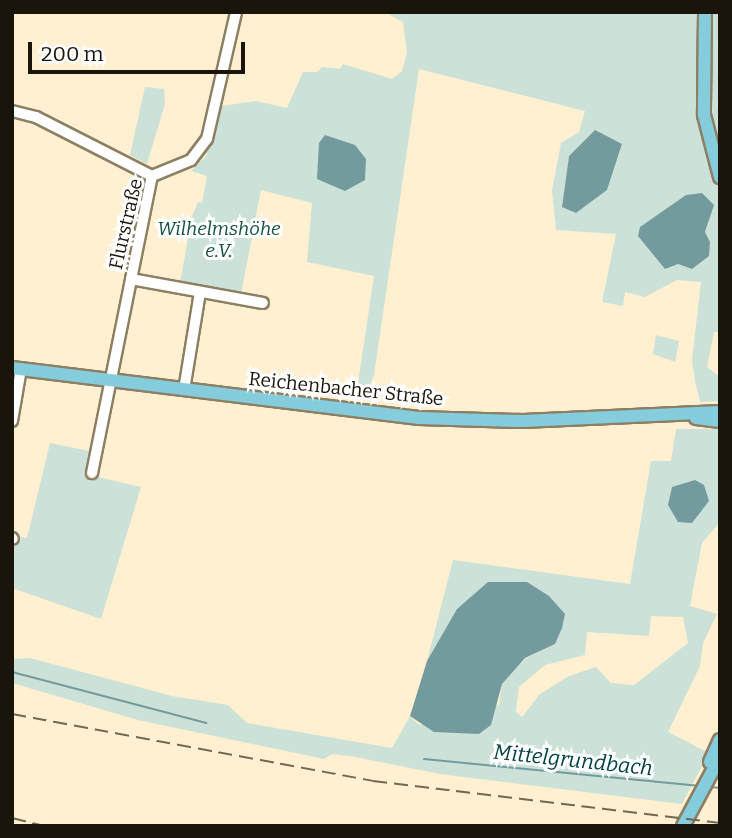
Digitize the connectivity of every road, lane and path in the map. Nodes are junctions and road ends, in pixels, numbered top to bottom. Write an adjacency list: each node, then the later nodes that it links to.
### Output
1 (236, 12): 4 (street, Flurstraße)
2 (705, 12): 5 (main road)
3 (12, 111): 4 (street)
4 (152, 176): 6 (street, Flurstraße)
5 (720, 177)
6 (131, 279): 7 (street); 10 (street, Flurstraße)
7 (200, 292): 8 (street); 11 (street)
8 (263, 303)
9 (16, 368): 10 (main road, Reichenbacher Straße); 14 (street)
10 (111, 380): 11 (main road, Reichenbacher Straße); 16 (street, Flurstraße)
11 (184, 390): 13 (main road, Reichenbacher Straße)
12 (720, 411): 13 (main road, Reichenbacher Straße)
13 (678, 416): 15 (main road, Reichenbacher Straße)
14 (12, 421)
15 (720, 421)
16 (92, 473)
17 (720, 740): 19 (main road)
18 (720, 757): 19 (main road)
19 (703, 784): 20 (main road)
20 (683, 826)

